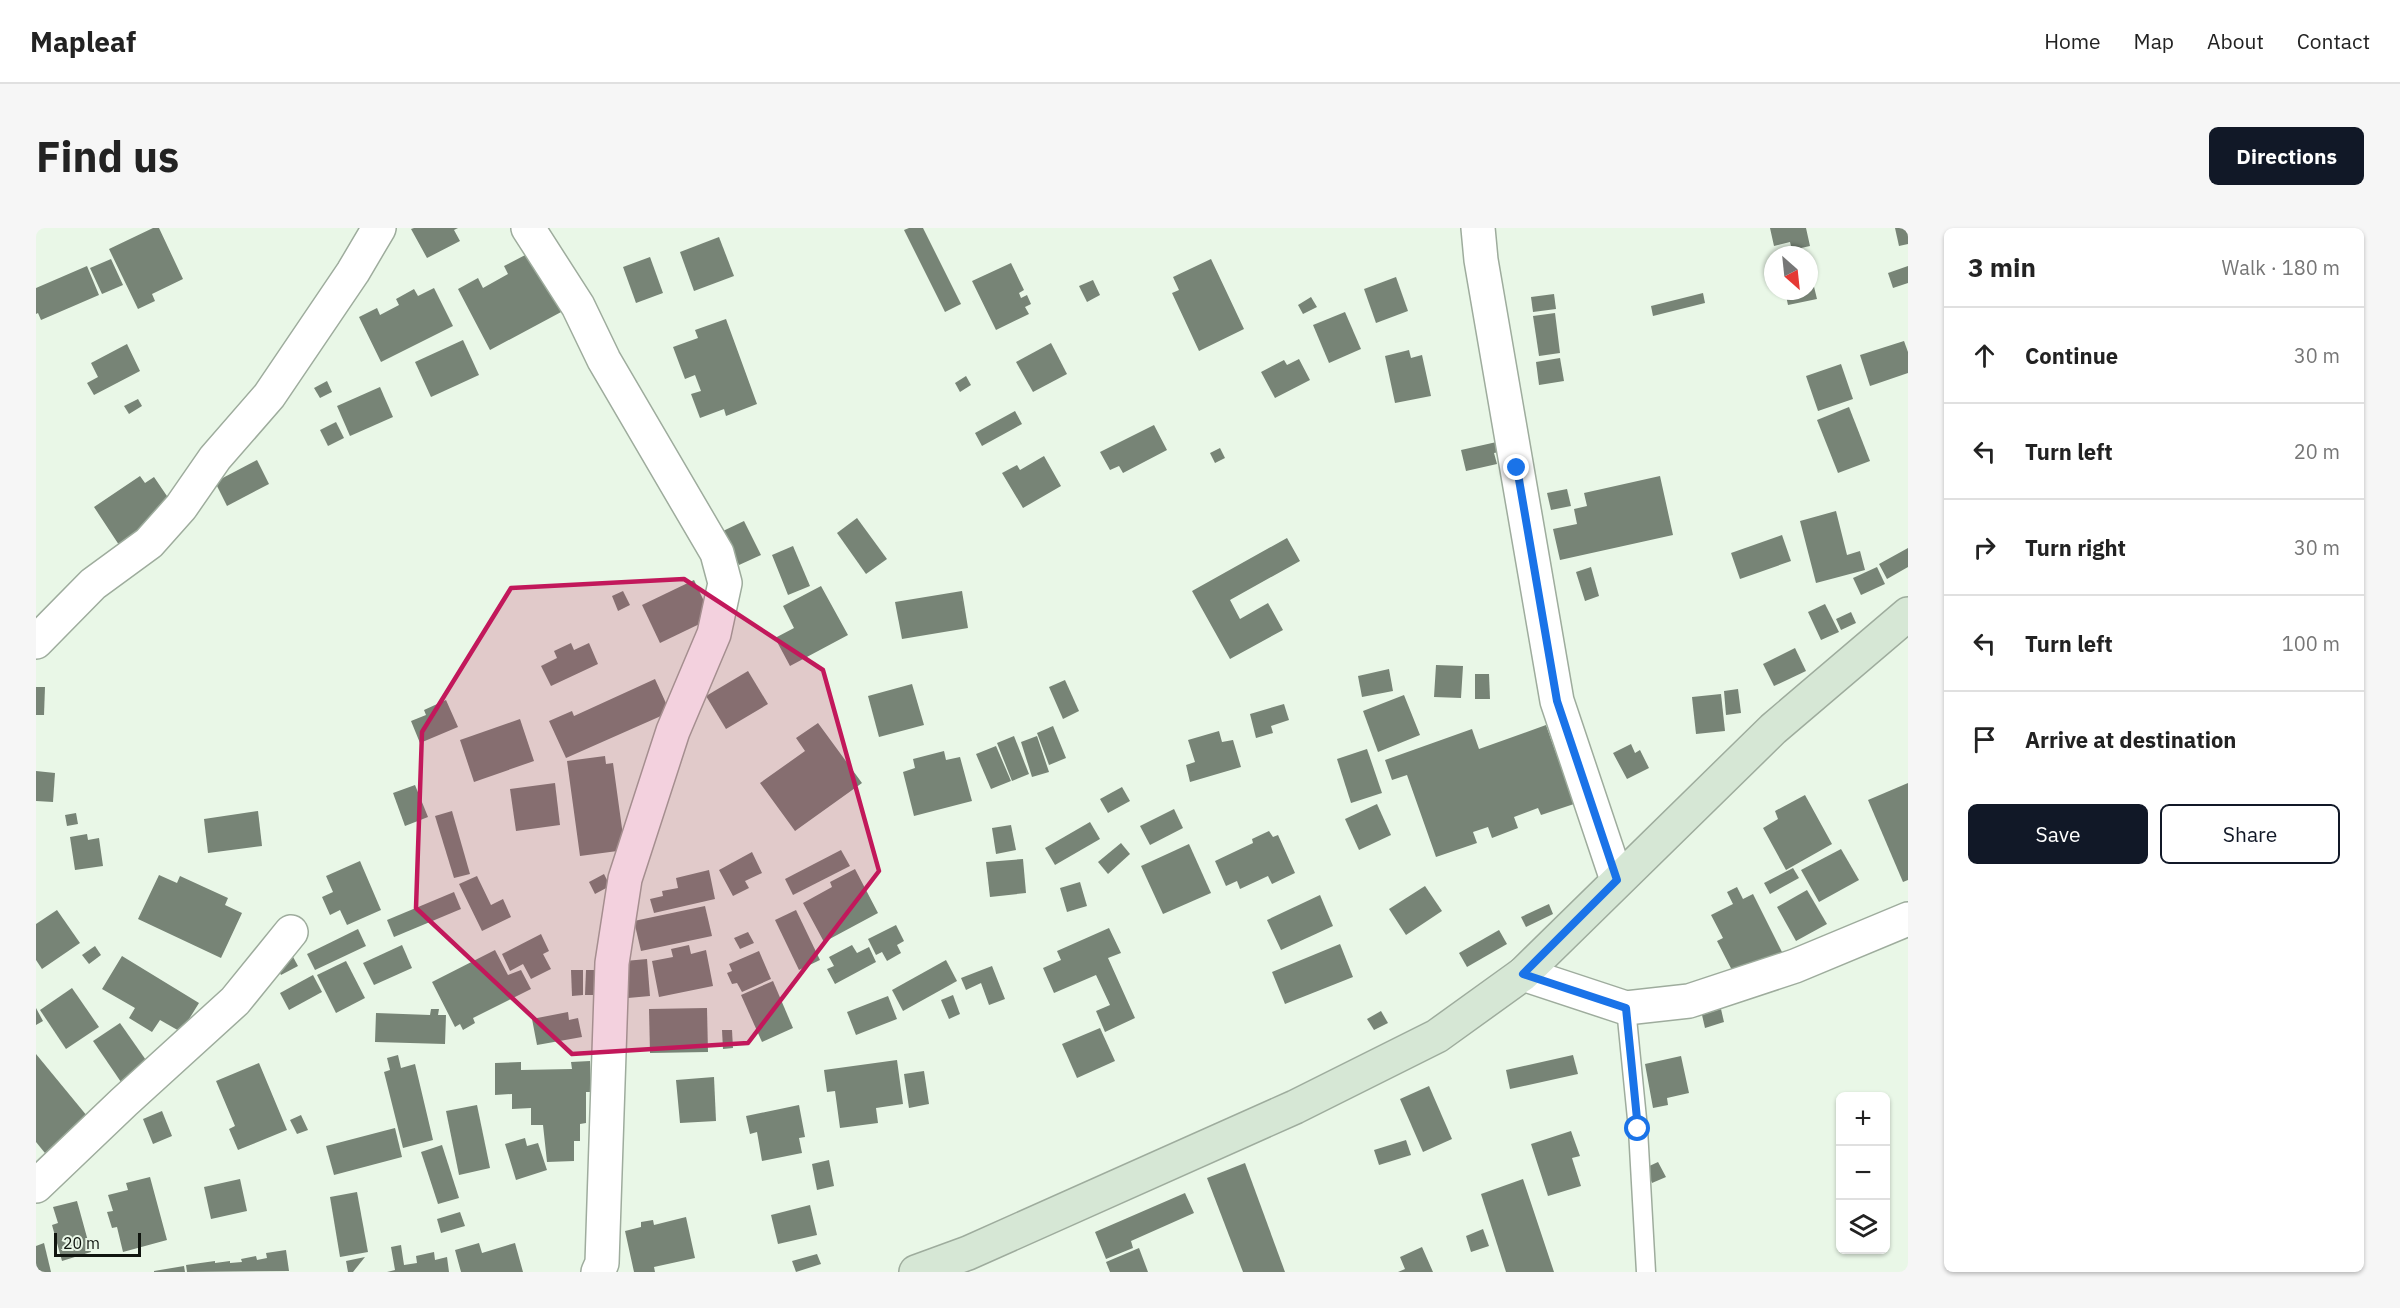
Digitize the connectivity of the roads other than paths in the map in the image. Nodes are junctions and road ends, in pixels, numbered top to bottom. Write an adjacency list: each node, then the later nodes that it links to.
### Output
1 (379, 228): 5 (street)
2 (528, 228): 12 (street)
3 (1478, 228): 6 (street)
4 (1908, 614): 6 (street)
5 (36, 642)
6 (1617, 880): 9 (street)
7 (1908, 919): 10 (street)
8 (291, 932): 11 (street)
9 (1523, 974): 10 (street); 13 (street)
10 (1626, 1008): 14 (lane)
11 (36, 1185)
12 (598, 1272)
13 (916, 1272)
14 (1646, 1272)

